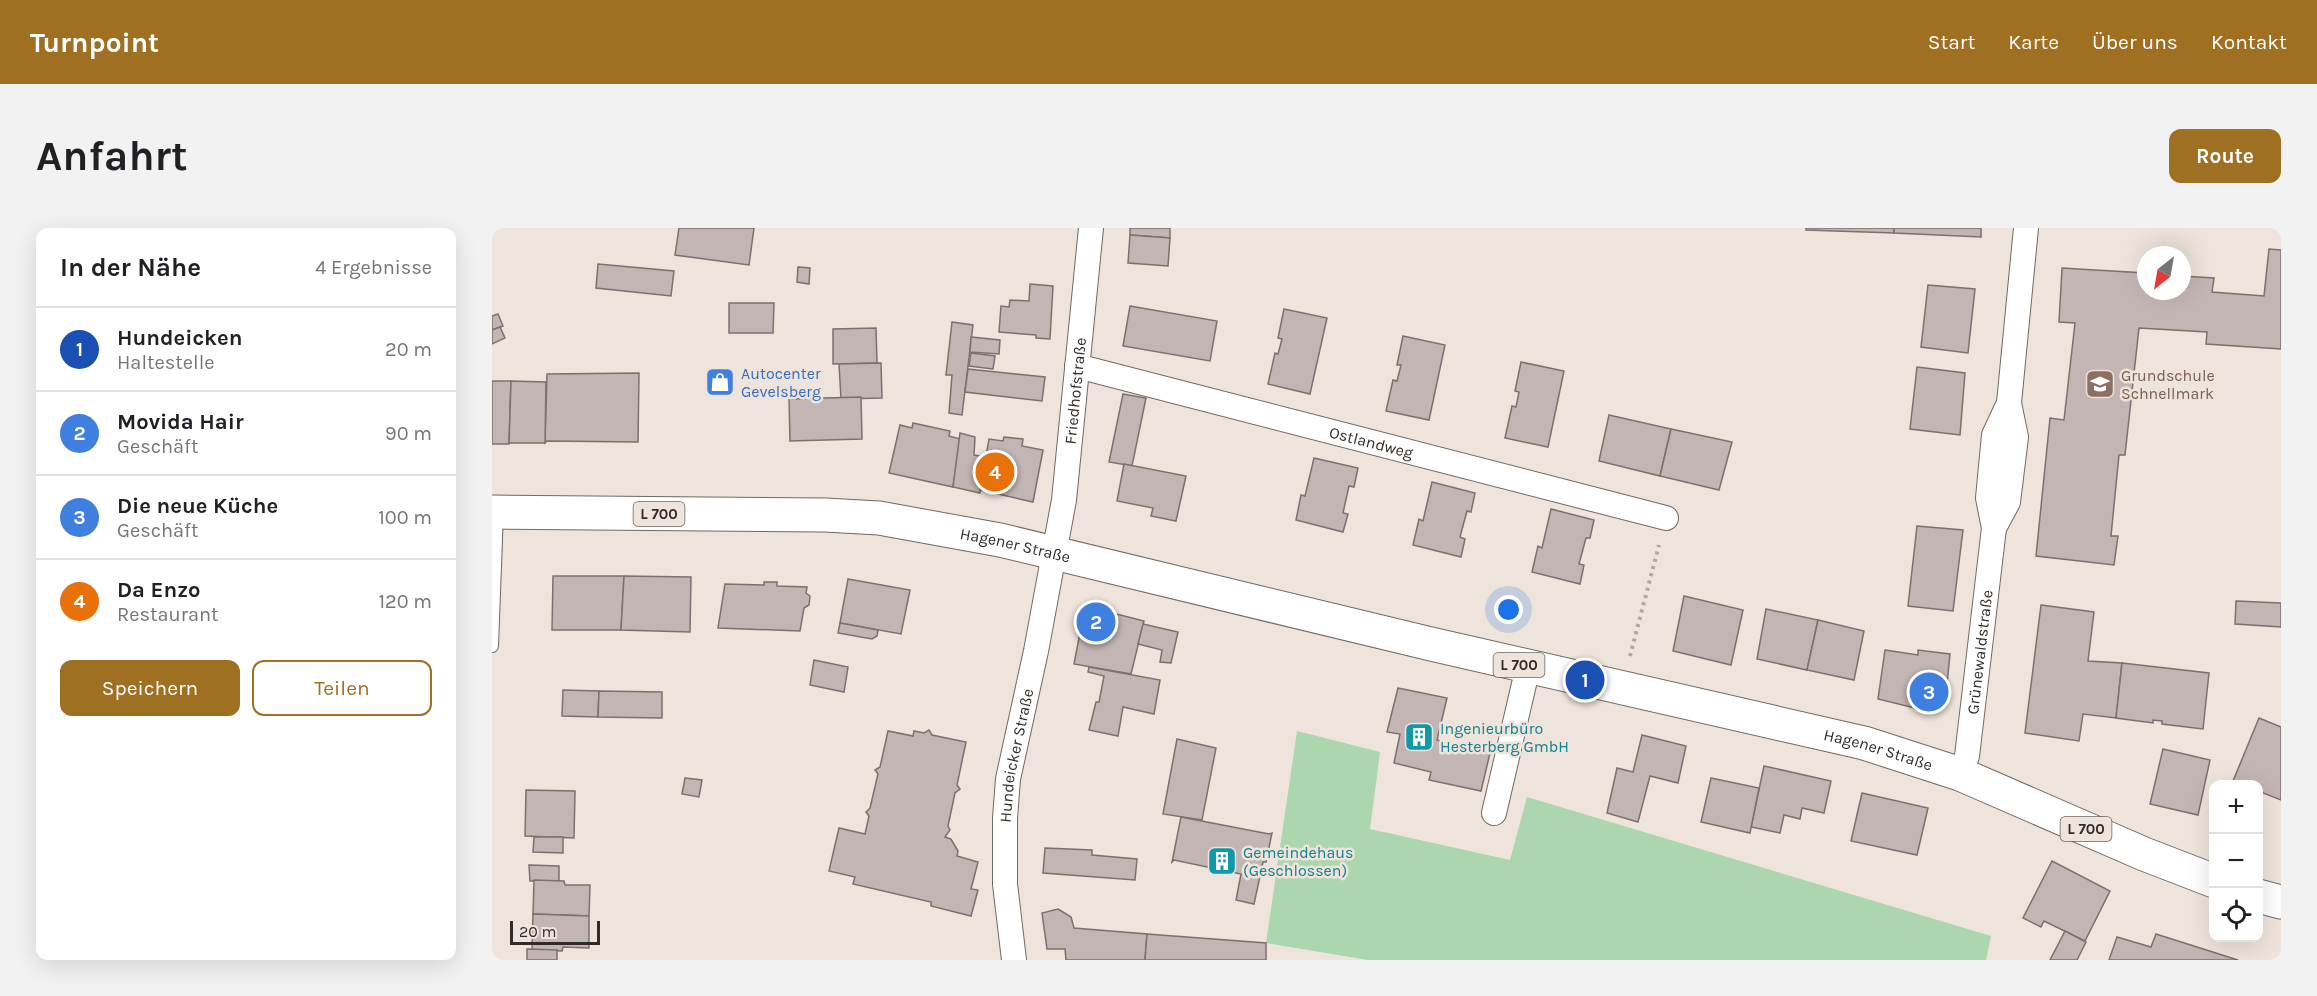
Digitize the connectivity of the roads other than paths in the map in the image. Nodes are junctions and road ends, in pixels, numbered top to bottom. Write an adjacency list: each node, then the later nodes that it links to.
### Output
1 (1090, 228): 3 (street, Friedhofstraße)
2 (2026, 228): 9 (street, Grünewaldstraße)
3 (1077, 366): 5 (street, Ostlandweg); 6 (street, Friedhofstraße)
4 (494, 512): 6 (main road, Hagener Straße / L 700); 7 (lane)
5 (1666, 518)
6 (1054, 553): 8 (main road, Hagener Straße / L 700); 14 (street, Hundeicker Straße)
7 (492, 646)
8 (1528, 667): 9 (main road, Hagener Straße / L 700); 10 (street)
9 (1960, 774): 11 (main road, Hagener Straße / L 700)
10 (1494, 813)
11 (2209, 879)
12 (2263, 897): 13 (main road)
13 (2281, 902)
14 (1014, 960)

